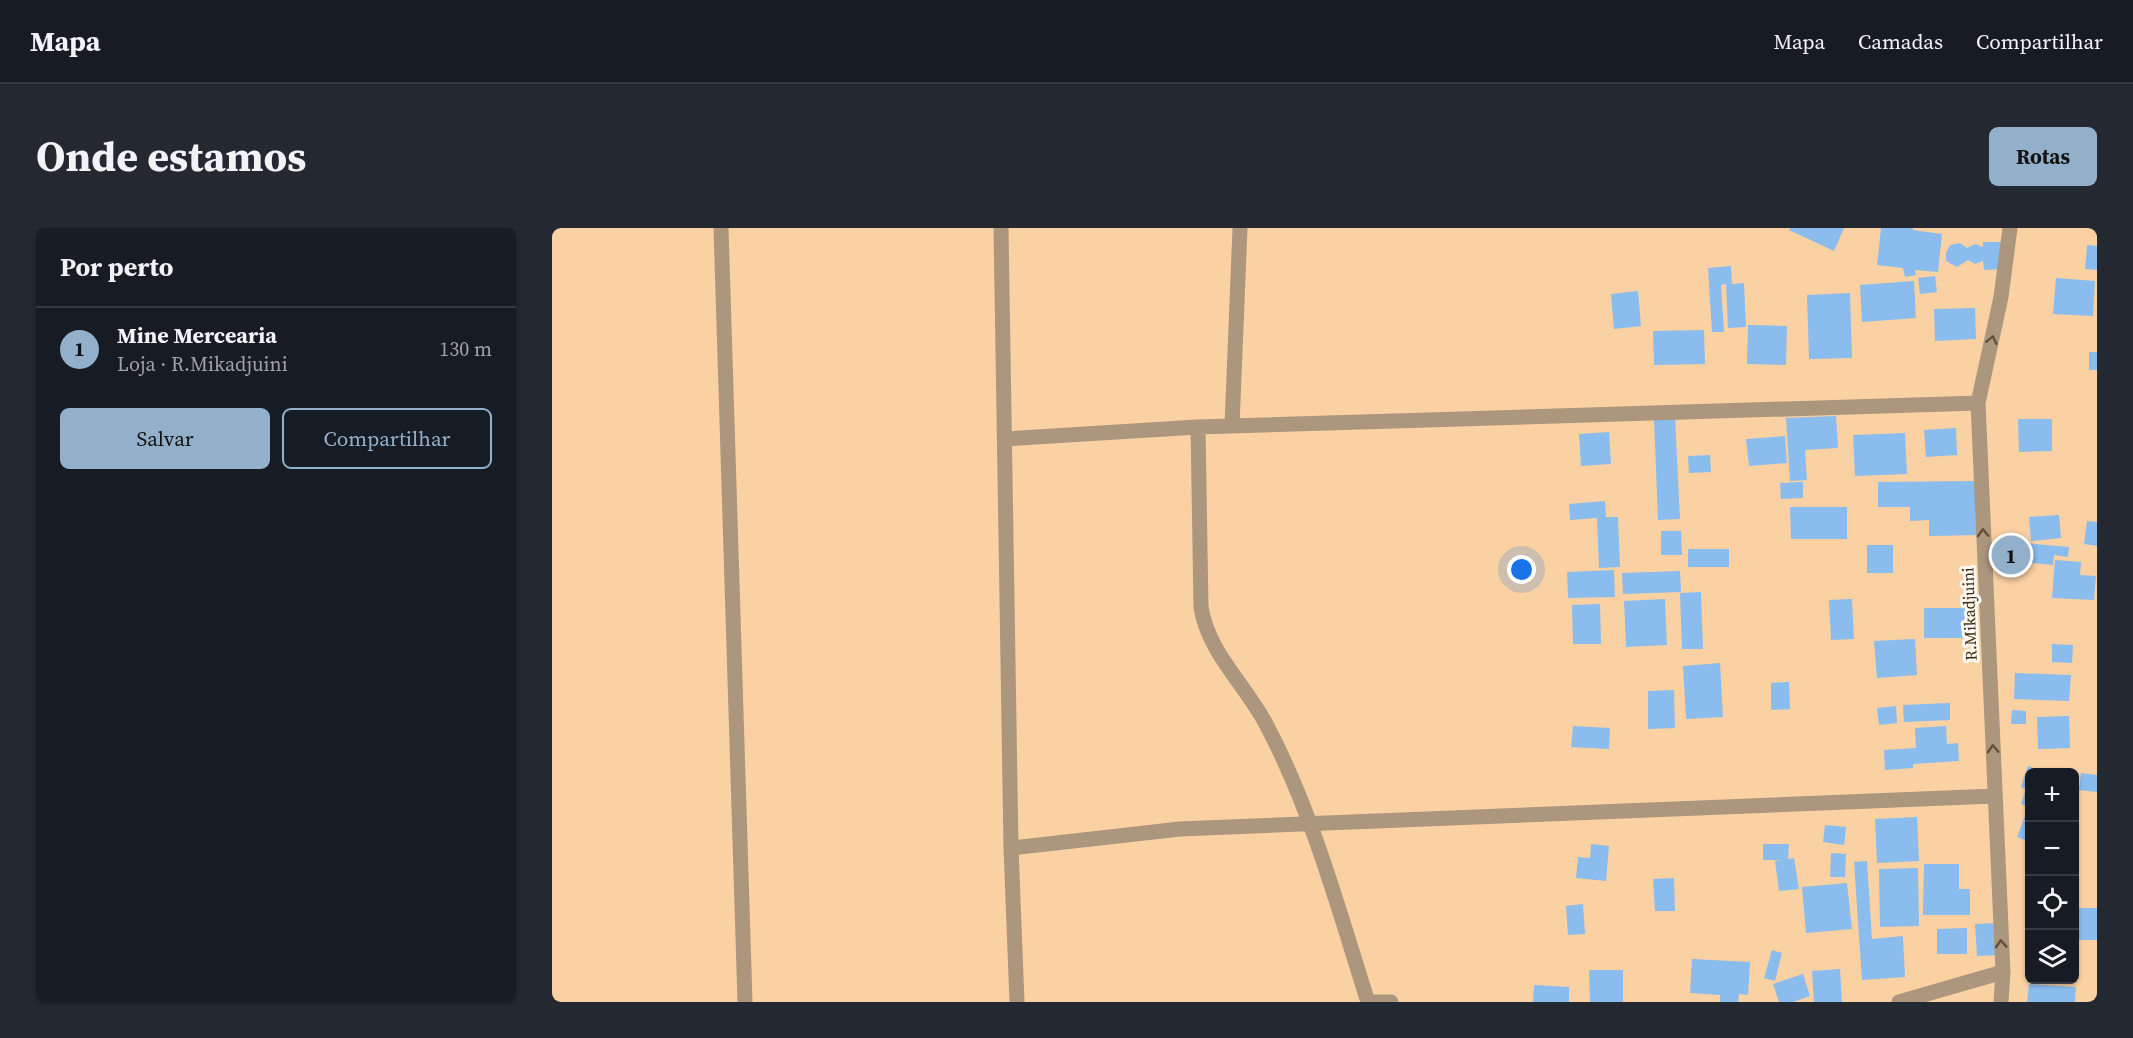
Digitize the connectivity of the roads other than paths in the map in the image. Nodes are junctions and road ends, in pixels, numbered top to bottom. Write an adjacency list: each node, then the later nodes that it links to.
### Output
1 (722, 228): 13 (street)
2 (1001, 228): 8 (street)
3 (1240, 228): 6 (street)
4 (2010, 228): 5 (street, R.Mikadjuini, one-way to 4)
5 (1978, 403): 6 (street); 9 (street, R.Mikadjuini, one-way to 5)
6 (1232, 426): 7 (street)
7 (1198, 427): 8 (street); 10 (street)
8 (1005, 439): 11 (street)
9 (1995, 796): 10 (street); 12 (street, R.Mikadjuini, one-way to 9)
10 (1310, 824): 11 (street); 15 (street)
11 (1011, 848): 14 (street)
12 (2002, 972): 17 (street); 18 (street, R.Mikadjuini)
13 (745, 1002)
14 (1017, 1002)
15 (1368, 1002): 16 (street)
16 (1391, 1002)
17 (1899, 1002)
18 (2001, 1002)

